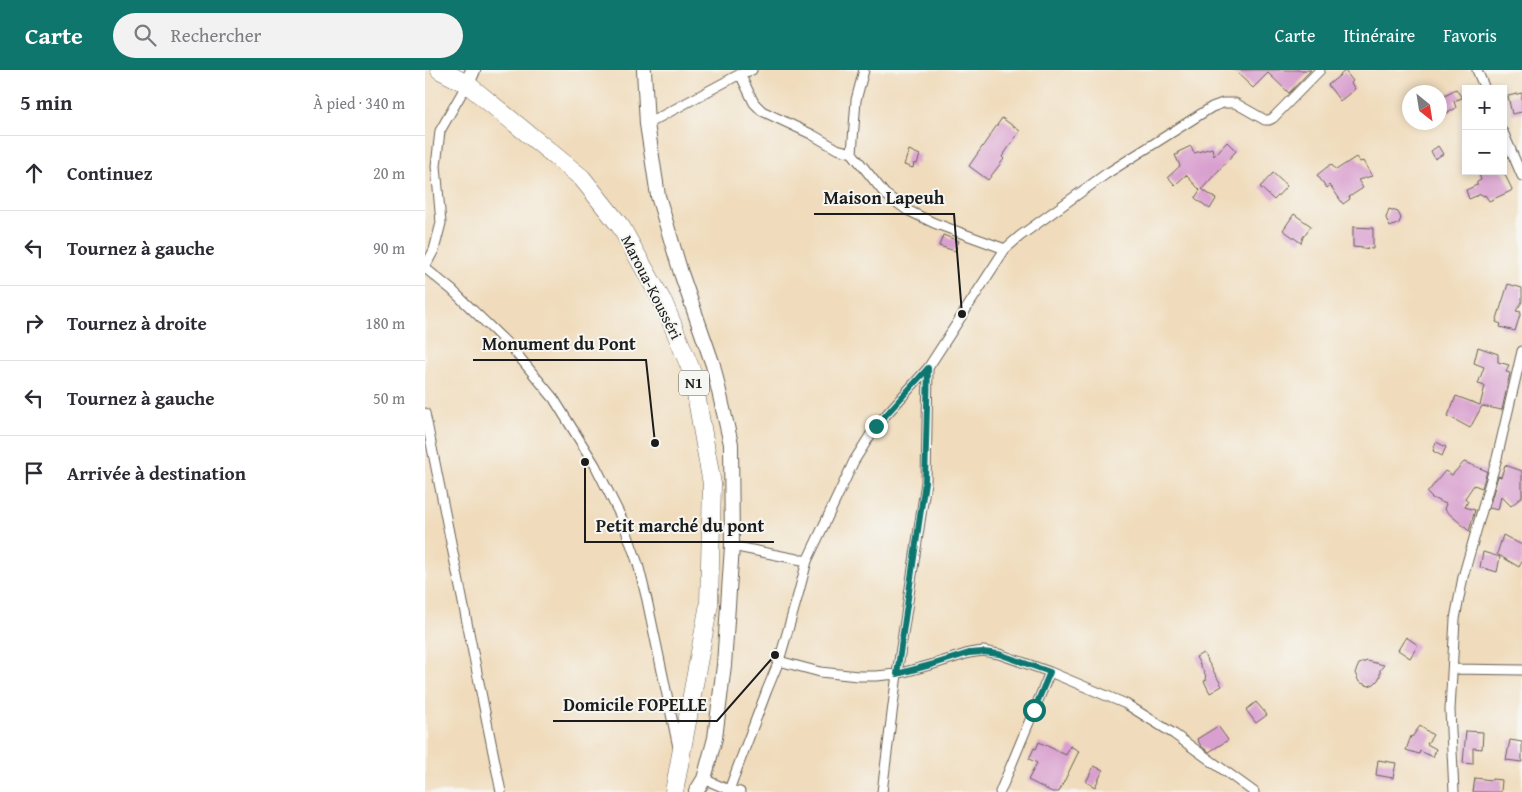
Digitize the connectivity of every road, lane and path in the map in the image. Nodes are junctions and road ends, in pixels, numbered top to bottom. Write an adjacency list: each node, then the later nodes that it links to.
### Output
1 (440, 70): 8 (highway, Maroua-Kousséri / N1)
2 (644, 70): 10 (street)
3 (752, 70): 7 (street)
4 (864, 70): 12 (street)
5 (1320, 70): 14 (street)
6 (1477, 70): 9 (street)
7 (740, 74): 10 (street); 12 (street)
8 (470, 77): 15 (street); 26 (highway, Maroua-Kousséri / N1)
9 (1483, 85)
10 (647, 124): 19 (street)
11 (1507, 141): 13 (street)
12 (852, 153): 14 (street)
13 (1522, 176)
14 (1005, 249): 17 (street)
15 (425, 267): 26 (street)
16 (1522, 351): 22 (street)
17 (928, 368): 20 (street); 25 (street)
18 (425, 413): 29 (street)
19 (732, 546): 20 (street); 27 (street)
20 (807, 561): 21 (street)
21 (779, 661): 25 (street); 28 (street)
22 (1453, 669): 23 (street); 36 (street)
23 (1522, 670)
24 (1050, 672): 25 (street); 34 (street); 35 (street)
25 (897, 674): 33 (street)
26 (680, 759): 30 (highway, Maroua-Kousséri / N1)
27 (704, 779): 28 (street); 31 (street)
28 (729, 791): 32 (street)
29 (501, 792)
30 (674, 792)
31 (695, 792)
32 (740, 792)
33 (881, 792)
34 (1000, 792)
35 (1254, 792)
36 (1454, 792)

